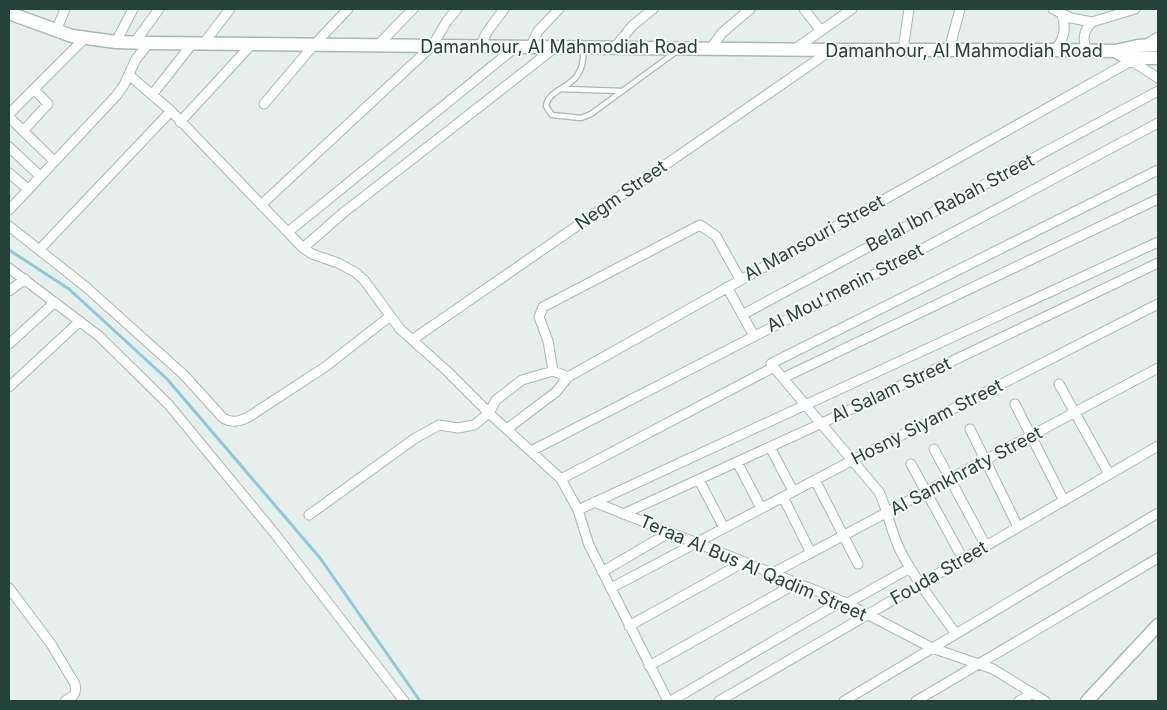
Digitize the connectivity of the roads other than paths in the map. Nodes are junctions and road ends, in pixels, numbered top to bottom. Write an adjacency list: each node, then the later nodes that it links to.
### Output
1 (66, 9): 21 (street)
2 (133, 9): 25 (street)
3 (159, 9): 26 (street)
4 (230, 9): 28 (street)
5 (348, 9): 31 (street)
6 (413, 9): 32 (street)
7 (457, 9): 33 (street)
8 (504, 9): 34 (street)
9 (559, 9): 36 (street)
10 (653, 9): 39 (street)
11 (750, 9): 41 (street)
12 (804, 9): 22 (street)
13 (852, 9): 22 (street)
14 (909, 9): 44 (street)
15 (960, 9): 45 (street)
16 (1053, 9): 19 (street)
17 (1135, 9): 20 (street)
18 (13, 12): 21 (main road, Damanhour, Al Mahmodiah Road)
19 (1062, 14): 20 (street); 46 (street)
20 (1092, 22): 47 (street)
21 (56, 31): 24 (main road, Damanhour, Al Mahmodiah Road)
22 (821, 31): 42 (street)
23 (1158, 37): 30 (street)
24 (85, 38): 25 (main road, Damanhour, Al Mahmodiah Road); 53 (street)
25 (116, 42): 26 (main road, Damanhour, Al Mahmodiah Road)
26 (135, 42): 27 (main road, Damanhour, Al Mahmodiah Road)
27 (149, 43): 28 (main road, Damanhour, Al Mahmodiah Road); 51 (street)
28 (198, 44): 29 (main road, Damanhour, Al Mahmodiah Road); 57 (street)
29 (251, 45): 31 (main road, Damanhour, Al Mahmodiah Road); 61 (street)
30 (1152, 45): 48 (main road)
31 (313, 46): 32 (main road, Damanhour, Al Mahmodiah Road); 58 (street)
32 (377, 46): 33 (main road, Damanhour, Al Mahmodiah Road)
33 (432, 46): 34 (main road, Damanhour, Al Mahmodiah Road); 71 (street)
34 (480, 46): 35 (main road, Damanhour, Al Mahmodiah Road)
35 (517, 46): 36 (main road, Damanhour, Al Mahmodiah Road); 74 (street)
36 (531, 46): 37 (main road, Damanhour, Al Mahmodiah Road)
37 (558, 46): 38 (main road, Damanhour, Al Mahmodiah Road); 76 (street)
38 (583, 46): 39 (main road, Damanhour, Al Mahmodiah Road); 54 (lane)
39 (615, 47): 40 (main road, Damanhour, Al Mahmodiah Road)
40 (682, 48): 41 (main road, Damanhour, Al Mahmodiah Road); 55 (lane)
41 (711, 48): 42 (main road, Damanhour, Al Mahmodiah Road)
42 (795, 50): 43 (main road, Damanhour, Al Mahmodiah Road)
43 (830, 50): 44 (main road, Damanhour, Al Mahmodiah Road); 90 (street, Negm Street)
44 (903, 50): 45 (main road, Damanhour, Al Mahmodiah Road)
45 (949, 50): 46 (main road, Damanhour, Al Mahmodiah Road)
46 (1055, 50): 47 (main road, Damanhour, Al Mahmodiah Road)
47 (1087, 50): 48 (main road, Damanhour, Al Mahmodiah Road)
48 (1115, 52): 50 (main road)
49 (1158, 58): 50 (main road)
50 (1129, 60): 52 (street); 81 (street, Al Mansouri Street)
51 (129, 75): 57 (street); 65 (street)
52 (1158, 78)
53 (34, 89): 60 (street); 63 (street)
54 (562, 89): 55 (lane); 55 (lane)
55 (622, 91)
56 (1158, 91): 86 (street, Belal Ibn Rabah Street)
57 (152, 95): 59 (street)
58 (264, 104)
59 (170, 111): 61 (street); 77 (street)
60 (9, 115): 63 (street)
61 (180, 122): 71 (street)
62 (1158, 123): 89 (street, Al Mou'menin Street)
63 (23, 131): 65 (street)
64 (9, 147): 68 (street)
65 (54, 161): 68 (street)
66 (1158, 170): 92 (street)
67 (9, 173): 69 (street)
68 (40, 176): 69 (street)
69 (28, 189): 72 (street)
70 (1158, 199): 96 (street)
71 (261, 205): 74 (street)
72 (9, 210)
73 (9, 226): 77 (street)
74 (288, 232): 76 (street)
75 (1158, 242): 100 (street)
76 (303, 248): 87 (street)
77 (39, 250): 87 (street)
78 (1158, 263): 103 (street, Al Salam Street)
79 (9, 268): 80 (street)
80 (25, 279): 83 (street); 84 (street)
81 (740, 280): 82 (street, Al Mansouri Street); 94 (street)
82 (727, 287): 86 (street); 95 (street, Al Mansouri Street)
83 (9, 291)
84 (55, 302): 88 (street); 91 (street)
85 (1158, 304): 112 (street, Hosny Siyam Street)
86 (742, 316): 89 (street)
87 (389, 317): 90 (street)
88 (80, 322): 98 (street); 159 (street)
89 (754, 336): 110 (street, Al Mou'menin Street)
90 (412, 340): 102 (street)
91 (9, 344)
92 (773, 366): 96 (street); 116 (street)
93 (1158, 368): 101 (street, Al Samkhraty Street)
94 (553, 371): 95 (street); 102 (street)
95 (568, 377): 105 (street, Al Mansouri Street)
96 (783, 378): 100 (street)
97 (1059, 384): 101 (street)
98 (9, 387)
99 (1015, 404): 106 (street)
100 (805, 405): 103 (street); 124 (street)
101 (1075, 412): 106 (street, Al Samkhraty Street); 115 (street)
102 (489, 413): 105 (street); 130 (street)
103 (820, 424): 108 (street, Al Salam Street); 112 (street)
104 (970, 429): 111 (street)
105 (507, 430): 110 (street)
106 (1031, 436): 111 (street, Al Samkhraty Street); 123 (street)
107 (1158, 446): 115 (street, Fouda Street)
108 (770, 447): 113 (street, Al Salam Street); 120 (street)
109 (934, 449): 117 (street)
110 (531, 451): 116 (street)
111 (986, 460): 117 (street, Al Samkhraty Street); 131 (street)
112 (851, 461): 119 (street, Hosny Siyam Street); 127 (street)
113 (736, 462): 118 (street, Al Salam Street); 125 (street)
114 (911, 464): 121 (street)
115 (1109, 474): 123 (street, Fouda Street)
116 (561, 479): 126 (street)
117 (950, 479): 121 (street, Al Samkhraty Street); 136 (street)
118 (699, 480): 129 (street, Al Salam Street); 132 (street)
119 (815, 480): 120 (street, Hosny Siyam Street); 134 (street)
120 (793, 491): 122 (street, Hosny Siyam Street)
121 (926, 492): 127 (street, Al Samkhraty Street); 139 (street)
122 (783, 497): 125 (street, Hosny Siyam Street); 137 (street)
123 (1064, 501): 131 (street, Fouda Street)
124 (594, 502): 126 (street); 129 (street, Teraa Al Bus Al Qadim Street)
125 (761, 508): 132 (street, Hosny Siyam Street)
126 (578, 510): 143 (street)
127 (887, 513): 134 (street, Al Samkhraty Street); 142 (street)
128 (1158, 513): 153 (street)
129 (623, 514): 133 (street, Teraa Al Bus Al Qadim Street)
130 (309, 515)
131 (1018, 527): 136 (street, Fouda Street)
132 (724, 528): 135 (street, Hosny Siyam Street)
133 (670, 532): 135 (street, Teraa Al Bus Al Qadim Street); 143 (street)
134 (844, 536): 137 (street, Al Samkhraty Street); 141 (street)
135 (696, 542): 140 (street, Teraa Al Bus Al Qadim Street); 148 (street, Hosny Siyam Street)
136 (986, 546): 139 (street, Fouda Street)
137 (811, 554): 144 (street, Al Samkhraty Street)
138 (1158, 558): 155 (street)
139 (963, 559): 146 (street, Fouda Street)
140 (744, 562): 144 (street, Teraa Al Bus Al Qadim Street); 152 (street)
141 (858, 564)
142 (910, 568): 146 (street); 149 (street, Fouda Street)
143 (602, 572): 148 (street)
144 (773, 574): 145 (street, Teraa Al Bus Al Qadim Street)
145 (797, 583): 149 (street, Teraa Al Bus Al Qadim Street); 156 (street)
146 (921, 584): 150 (street, Fouda Street); 153 (street)
147 (9, 588): 158 (street)
148 (611, 588): 152 (street)
149 (844, 603): 150 (street, Teraa Al Bus Al Qadim Street); 160 (street, Fouda Street)
150 (867, 615): 154 (street, Teraa Al Bus Al Qadim Street); 161 (street, Fouda Street)
151 (1158, 625): 166 (main road)
152 (629, 626): 156 (street)
153 (956, 634): 154 (street)
154 (932, 648): 155 (street, Teraa Al Bus Al Qadim Street); 162 (street)
155 (981, 664): 157 (street, Teraa Al Bus Al Qadim Street); 163 (street)
156 (649, 666): 160 (street)
157 (1032, 693): 164 (street); 165 (street, Teraa Al Bus Al Qadim Street)
158 (65, 701)
159 (404, 701)
160 (669, 701)
161 (720, 701)
162 (844, 701)
163 (916, 701)
164 (1019, 701)
165 (1045, 701)
166 (1087, 701)

